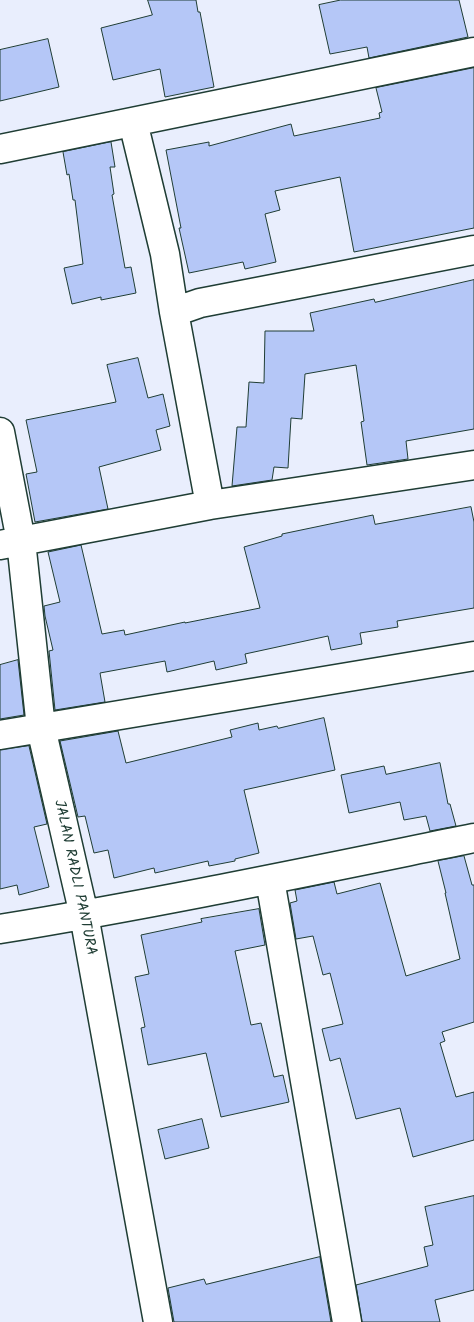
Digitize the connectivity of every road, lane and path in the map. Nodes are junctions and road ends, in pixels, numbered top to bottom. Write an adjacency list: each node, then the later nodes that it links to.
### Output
1 (474, 52): 2 (street)
2 (133, 122): 3 (street); 5 (street)
3 (0, 149)
4 (474, 250): 5 (street)
5 (174, 312): 8 (street)
6 (0, 432): 9 (street, JALAN RADLI PANTURA)
7 (474, 465): 8 (street)
8 (210, 505): 9 (street)
9 (10, 543): 11 (street, JALAN RADLI PANTURA)
10 (474, 656): 11 (street)
11 (42, 728): 12 (street); 15 (street, JALAN RADLI PANTURA)
12 (0, 735)
13 (474, 838): 14 (street)
14 (270, 880): 15 (street); 18 (street)
15 (84, 915): 16 (street); 17 (street, JALAN RADLI PANTURA)
16 (0, 929)
17 (158, 1322)
18 (347, 1322)

